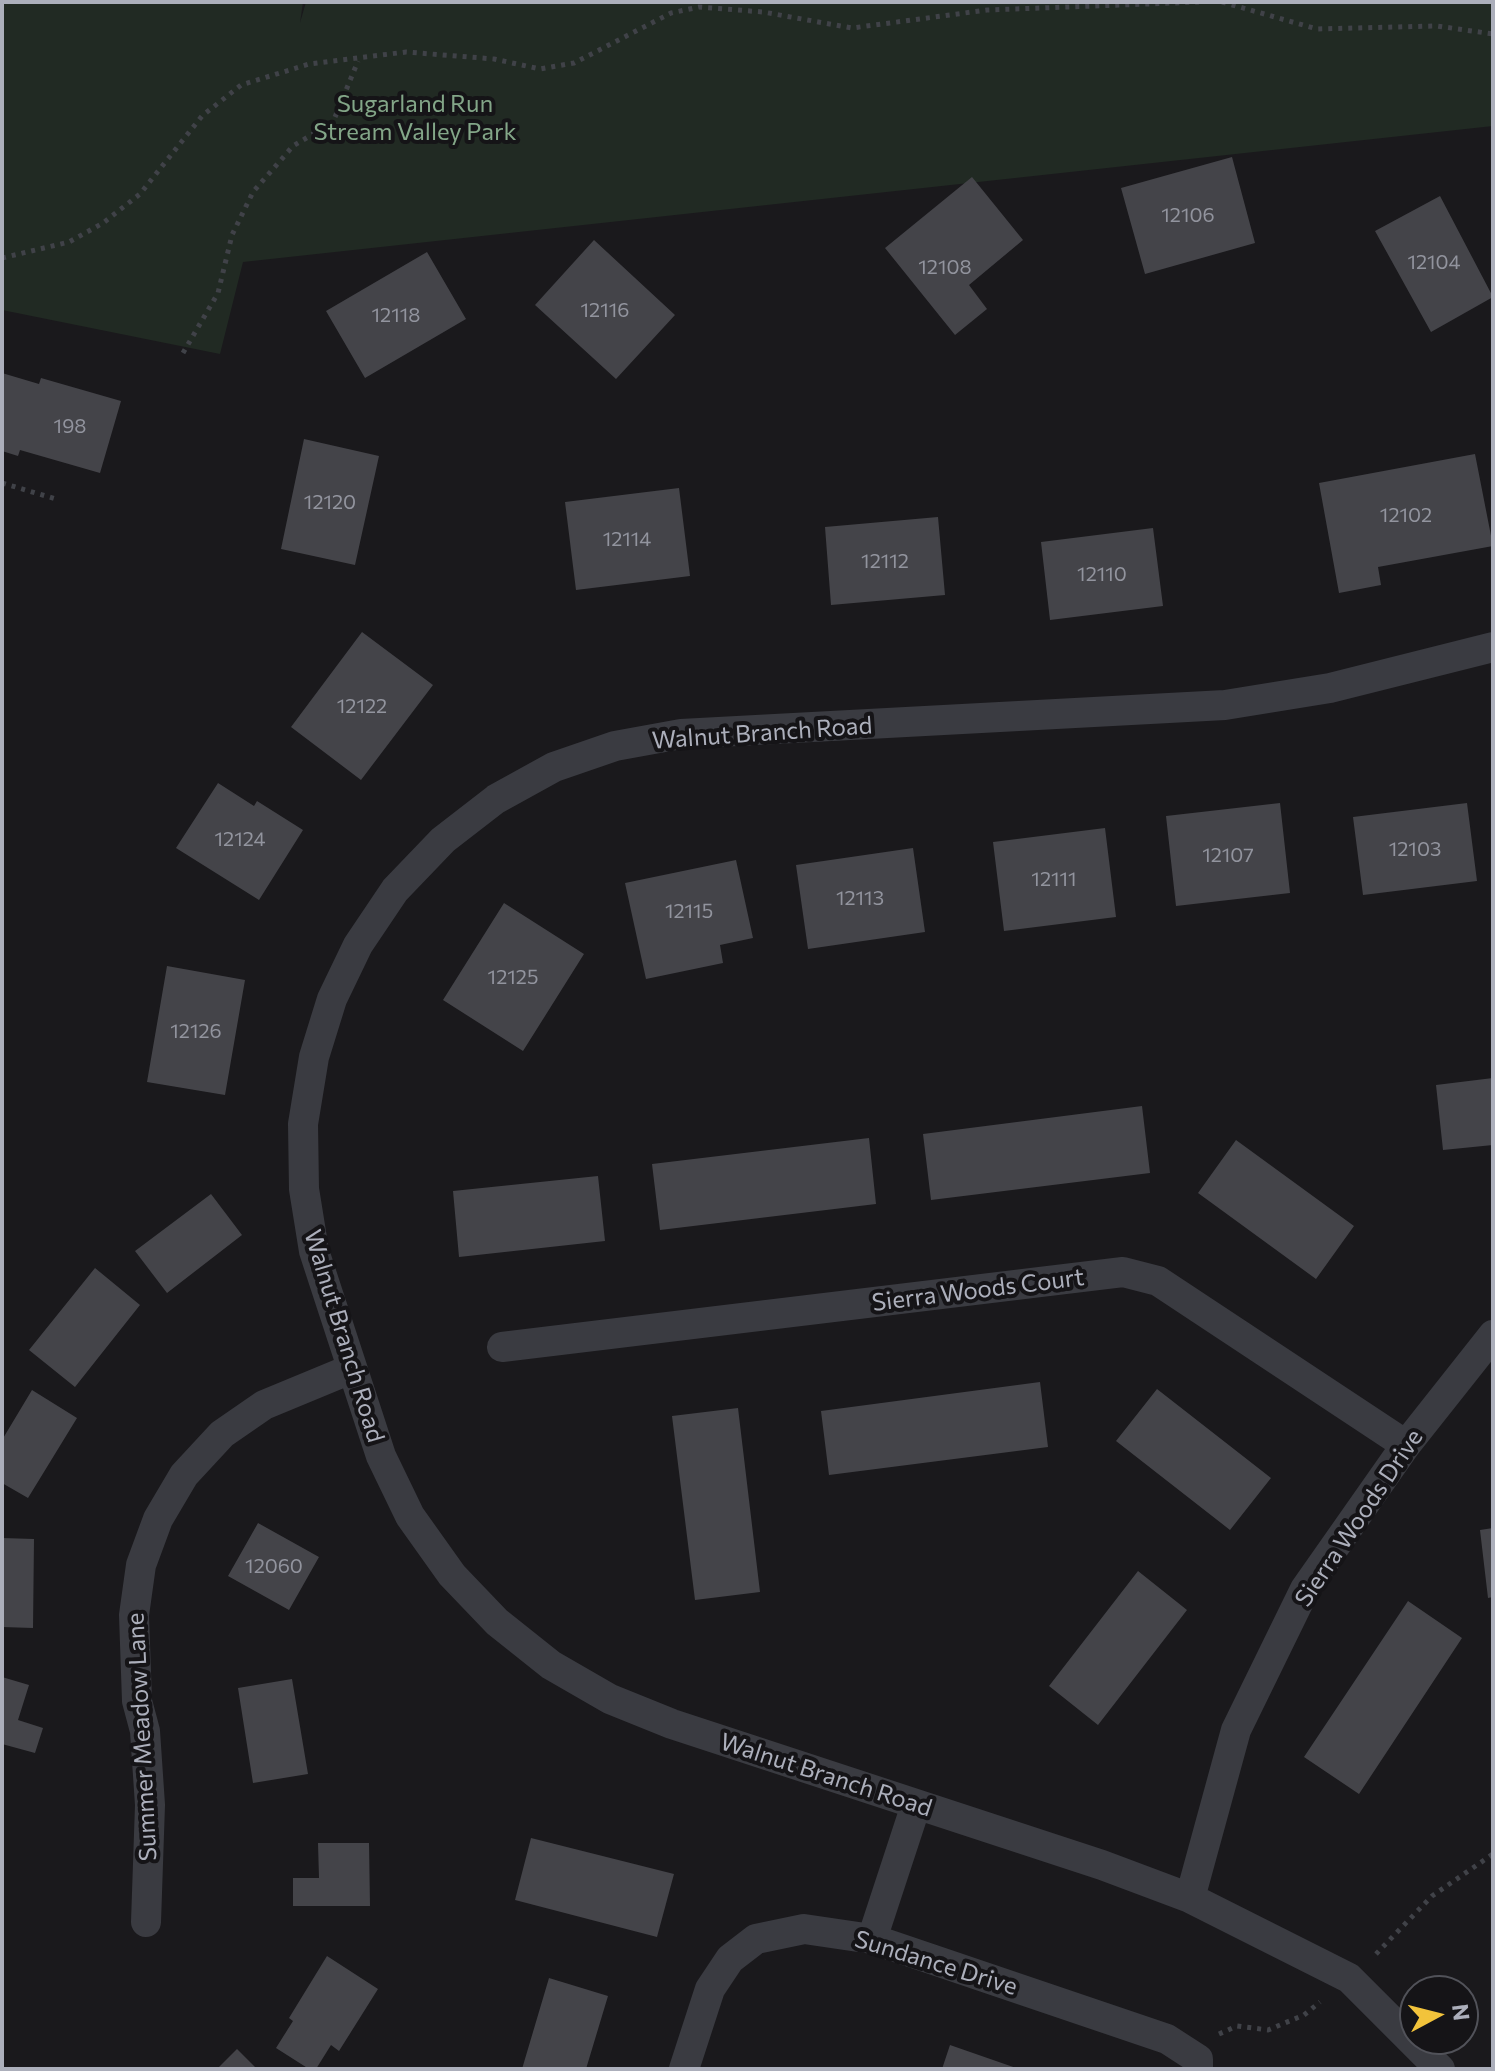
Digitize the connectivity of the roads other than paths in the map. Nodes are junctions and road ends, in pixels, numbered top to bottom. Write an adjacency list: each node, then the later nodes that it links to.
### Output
1 (1493, 647): 4 (street, Walnut Branch Road)
2 (1493, 1335): 5 (street, Sierra Woods Drive)
3 (502, 1347): 5 (street, Sierra Woods Court)
4 (351, 1369): 6 (street, Walnut Branch Road); 8 (street, Summer Meadow Lane)
5 (1406, 1445): 7 (street, Sierra Woods Drive)
6 (916, 1805): 7 (street, Walnut Branch Road); 9 (street)
7 (1190, 1898): 12 (street, Walnut Branch Road)
8 (146, 1922)
9 (872, 1939): 10 (street, Sundance Drive); 11 (street, Sundance Drive)
10 (1198, 2064)
11 (684, 2069)
12 (1440, 2069)

